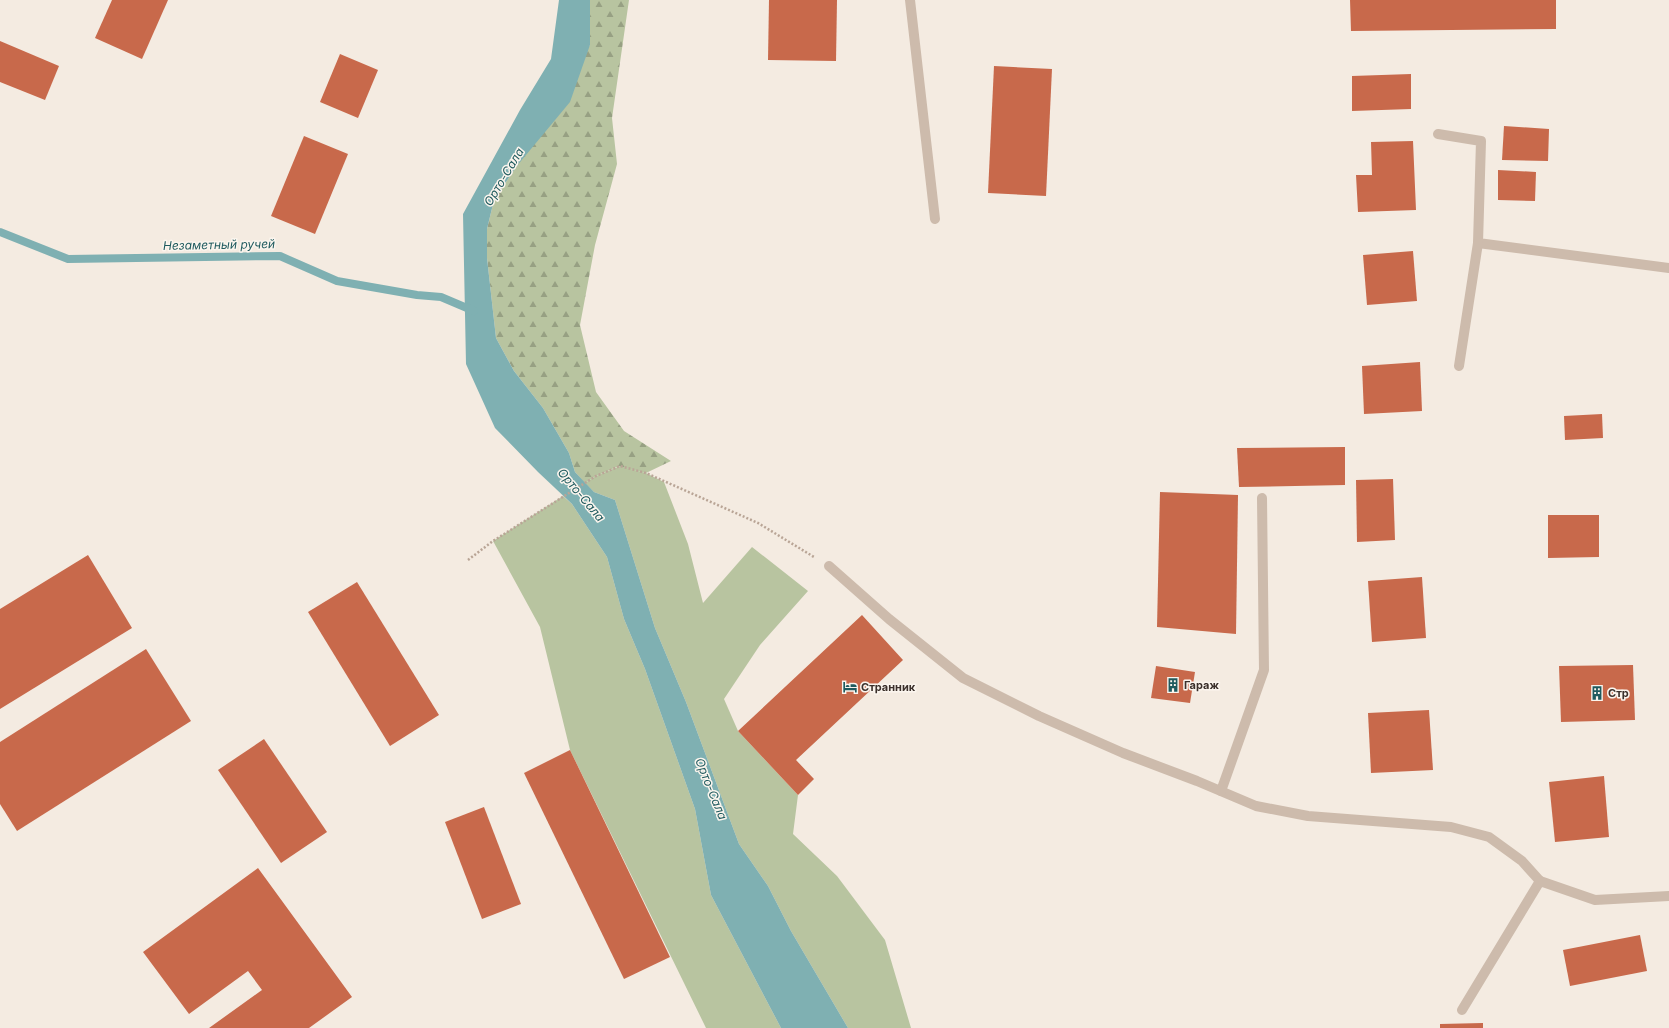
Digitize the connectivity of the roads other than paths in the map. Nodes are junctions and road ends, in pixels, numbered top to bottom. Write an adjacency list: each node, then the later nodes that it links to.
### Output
1 (910, 0): 3 (lane)
2 (1438, 134): 4 (lane)
3 (935, 219)
4 (1478, 243): 5 (lane); 6 (lane)
5 (1669, 268)
6 (1459, 366)
7 (1262, 498): 9 (lane)
8 (829, 566): 9 (lane)
9 (1221, 791): 10 (lane)
10 (1540, 881): 11 (lane); 12 (lane)
11 (1669, 896)
12 (1462, 1010)

